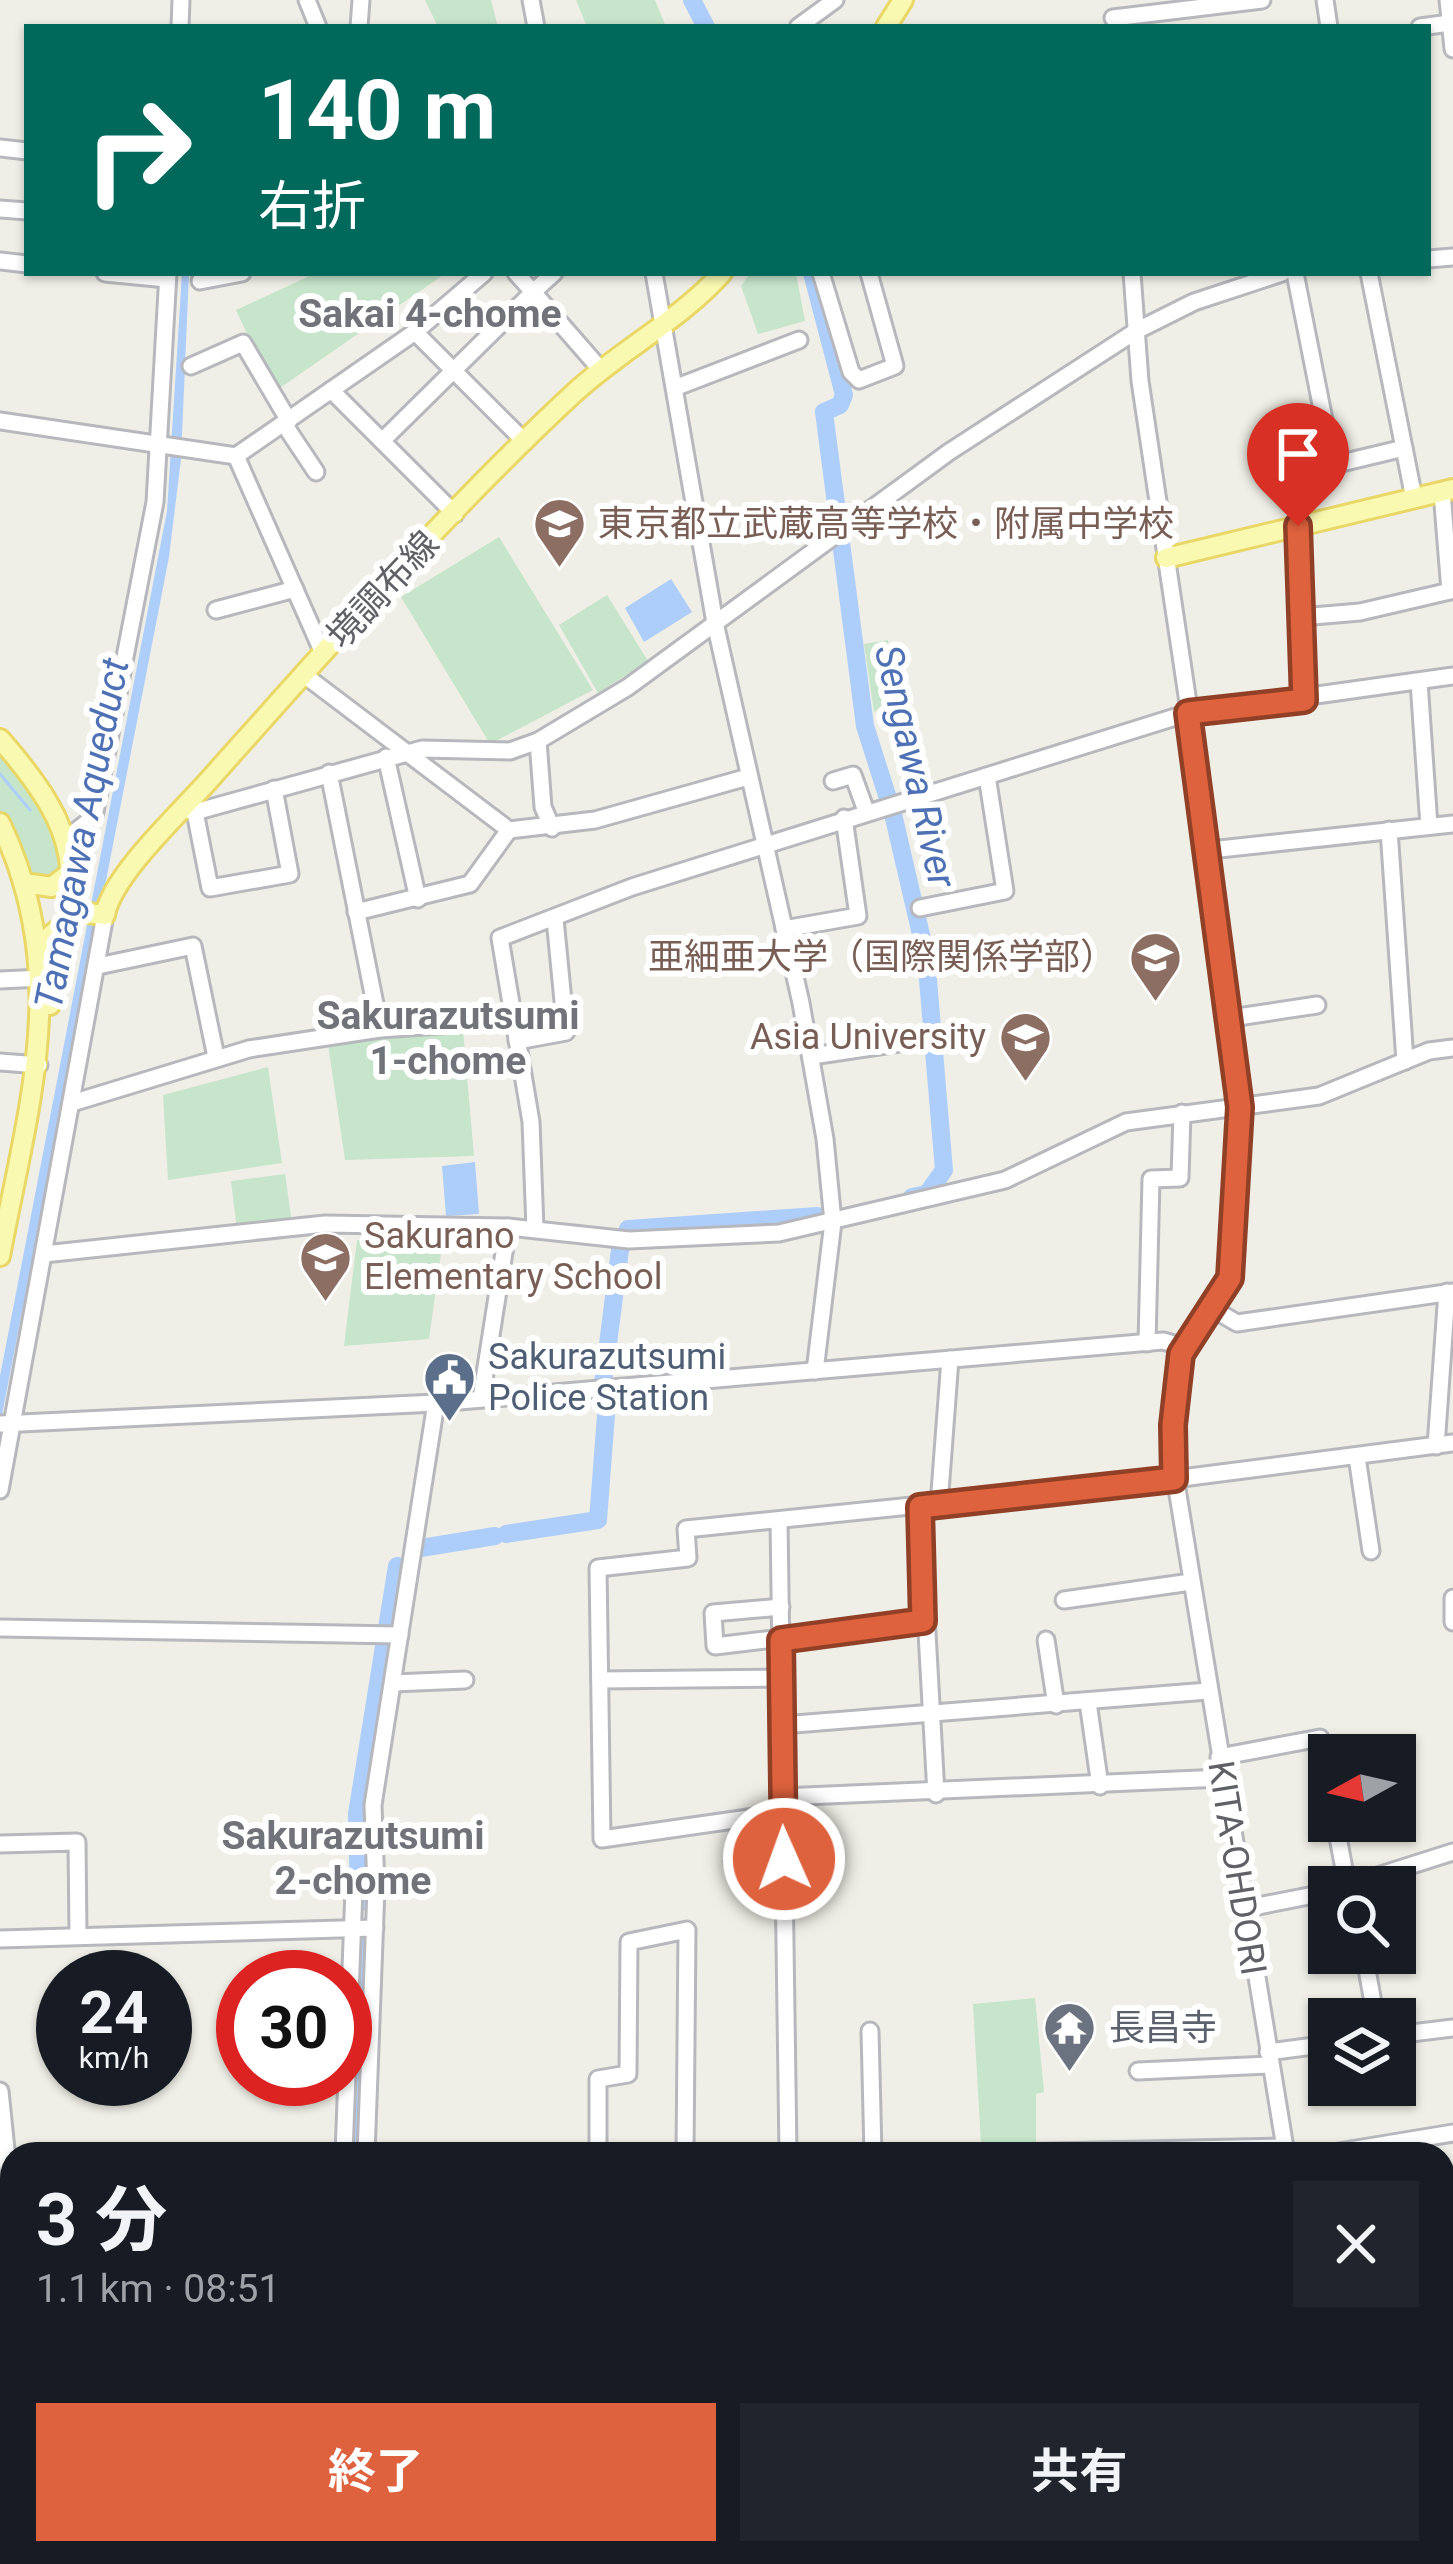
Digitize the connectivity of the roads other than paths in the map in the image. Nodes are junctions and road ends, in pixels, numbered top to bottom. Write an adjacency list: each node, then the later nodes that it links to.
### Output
1 (835, 0): 7 (street)
2 (1111, 0): 5 (street)
3 (1262, 0): 5 (street)
4 (1448, 0): 6 (street)
5 (1113, 23)
6 (1450, 23): 8 (street)
7 (802, 24)
8 (1453, 49)
9 (167, 276): 38 (street)
10 (226, 276): 22 (street)
11 (480, 276): 26 (street)
12 (519, 276): 23 (street)
13 (551, 276): 23 (street)
14 (655, 276): 24 (street)
15 (719, 276): 24 (main road, 境調布線)
16 (822, 276): 17 (street)
17 (870, 276)
18 (1132, 276): 25 (street)
19 (1273, 276): 25 (street)
20 (1295, 276): 37 (street)
21 (1370, 276): 37 (street)
22 (200, 281)
23 (533, 292): 29 (street); 30 (street)
24 (664, 324): 30 (main road, 境調布線); 31 (street)
25 (1136, 331): 45 (street); 49 (street)
26 (415, 332): 29 (street); 32 (street)
27 (799, 340): 31 (street)
28 (191, 366): 34 (street)
29 (453, 370): 35 (street); 36 (street)
30 (601, 370): 36 (main road, 境調布線)
31 (677, 387): 49 (street)
32 (332, 390): 34 (street); 35 (street)
33 (0, 421): 38 (street)
34 (287, 422): 39 (street); 40 (street)
35 (382, 441): 43 (street)
36 (525, 442): 43 (main road, 境調布線)
37 (1404, 448): 42 (street)
38 (170, 449): 39 (street); 74 (street)
39 (236, 456): 46 (street)
40 (316, 472)
41 (1447, 490): 42 (main road); 48 (street)
42 (1414, 498): 44 (main road)
43 (454, 514): 50 (main road, 境調布線)
44 (1298, 526): 45 (main road); 48 (street)
45 (1166, 558): 55 (street)
46 (295, 590): 47 (street); 50 (street)
47 (216, 610)
48 (1301, 617): 54 (street)
49 (715, 622): 57 (street); 62 (street)
50 (323, 653): 51 (main road, 境調布線)
51 (304, 674): 58 (street); 65 (main road, 境調布線)
52 (1453, 676): 53 (street)
53 (1419, 682): 54 (street); 70 (street)
54 (1304, 700): 55 (street)
55 (1188, 713): 61 (street); 76 (street)
56 (0, 739): 74 (main road)
57 (538, 741): 58 (street); 71 (street)
58 (405, 749): 59 (street); 72 (street)
59 (386, 757): 60 (street); 79 (street)
60 (329, 773): 64 (street); 82 (street)
61 (987, 776): 66 (street); 80 (street)
62 (748, 777): 71 (street); 75 (street)
63 (833, 781): 66 (street)
64 (274, 790): 65 (street); 65 (street)
65 (190, 810): 84 (main road, 境調布線)
66 (866, 812): 67 (street)
67 (844, 818): 75 (street); 86 (street)
68 (0, 823): 78 (main road)
69 (1453, 824): 70 (street)
70 (1430, 826): 73 (street)
71 (552, 828): 72 (street)
72 (509, 830): 79 (street)
73 (1389, 830): 76 (street); 100 (street)
74 (67, 838): 77 (main road)
75 (764, 845): 85 (street); 86 (street)
76 (1210, 850): 91 (street)
77 (72, 871): 78 (main road); 83 (main road)
78 (24, 883): 81 (main road)
79 (418, 899): 82 (street)
80 (920, 908)
81 (31, 912): 83 (main road); 88 (main road)
82 (356, 912): 93 (street)
83 (75, 915): 84 (main road); 88 (main road); 94 (main road)
84 (103, 915): 87 (street)
85 (555, 919): 92 (street); 96 (street)
86 (784, 929): 98 (street)
87 (98, 966): 99 (street); 103 (street)
88 (40, 970): 89 (street); 94 (main road)
89 (0, 980)
90 (1317, 1005): 91 (street)
91 (1231, 1018): 104 (street)
92 (513, 1020): 93 (street); 96 (street)
93 (380, 1029): 99 (street)
94 (42, 1032): 102 (main road)
95 (919, 1040): 98 (street)
96 (517, 1041): 108 (street)
97 (1453, 1048): 100 (street)
98 (812, 1055): 106 (street)
99 (216, 1057): 103 (street)
100 (1405, 1061): 104 (street)
101 (0, 1062): 102 (street)
102 (39, 1065): 110 (main road)
103 (72, 1103): 109 (street)
104 (1240, 1107): 105 (street); 112 (street)
105 (1183, 1114): 106 (street); 113 (street)
106 (833, 1222): 108 (street); 116 (street)
107 (508, 1227): 108 (street); 109 (street); 117 (street)
108 (535, 1229)
109 (44, 1253): 119 (street)
110 (0, 1256)
111 (1450, 1292): 112 (street); 120 (street)
112 (1214, 1309): 114 (street)
113 (1147, 1343): 114 (street); 115 (street)
114 (1185, 1347): 122 (street, KITA-OHDORI)
115 (950, 1359): 116 (street); 124 (street)
116 (815, 1371): 117 (street)
117 (481, 1399): 118 (street)
118 (436, 1403): 119 (street); 135 (street)
119 (6, 1425): 123 (street)
120 (1444, 1445): 121 (street)
121 (1357, 1456): 122 (street); 127 (street)
122 (1174, 1479): 124 (street); 128 (street, KITA-OHDORI)
123 (0, 1490)
124 (939, 1505): 125 (street)
125 (920, 1507): 126 (street); 132 (street)
126 (779, 1520): 131 (street); 140 (street)
127 (1371, 1551)
128 (1191, 1582): 130 (street); 142 (street, KITA-OHDORI)
129 (1453, 1598): 133 (street)
130 (1064, 1600)
131 (781, 1606): 136 (street); 136 (street)
132 (923, 1621): 136 (street); 145 (street)
133 (1453, 1622)
134 (0, 1628): 135 (street)
135 (389, 1634): 141 (street)
136 (781, 1640): 138 (street)
137 (1046, 1640): 144 (street)
138 (782, 1678): 140 (street); 146 (street)
139 (465, 1680): 141 (street)
140 (600, 1680): 152 (street)
141 (393, 1683): 158 (street)
142 (1208, 1691): 143 (street); 148 (street, KITA-OHDORI)
143 (1088, 1702): 144 (street); 150 (street)
144 (1056, 1705): 145 (street)
145 (929, 1714): 146 (street); 151 (street)
146 (782, 1725): 152 (street)
147 (1308, 1740): 148 (street)
148 (1219, 1757): 149 (street, KITA-OHDORI)
149 (1222, 1778): 150 (street); 160 (street, KITA-OHDORI)
150 (1100, 1786): 151 (street)
151 (937, 1794): 152 (street)
152 (783, 1805): 155 (street)
153 (0, 1844): 163 (street)
154 (1453, 1852): 157 (street)
155 (784, 1859): 156 (street); 178 (street)
156 (733, 1861)
157 (1410, 1866)
158 (376, 1888): 161 (street); 162 (street)
159 (1308, 1896): 160 (street)
160 (1243, 1910): 169 (street, KITA-OHDORI)
161 (352, 1928): 162 (street); 163 (street); 174 (street)
162 (375, 1928): 175 (street)
163 (78, 1936): 164 (street)
164 (0, 1939)
165 (1453, 2028): 167 (street)
166 (870, 2031): 179 (street)
167 (1416, 2032)
168 (1308, 2049): 169 (street)
169 (1269, 2059): 170 (street); 180 (street, KITA-OHDORI)
170 (1138, 2072)
171 (0, 2091): 173 (street)
172 (1453, 2132): 181 (street)
173 (5, 2142)
174 (344, 2142)
175 (366, 2142)
176 (598, 2142): 177 (street)
177 (686, 2142)
178 (788, 2142)
179 (873, 2142)
180 (1283, 2142)
181 (1395, 2142)

